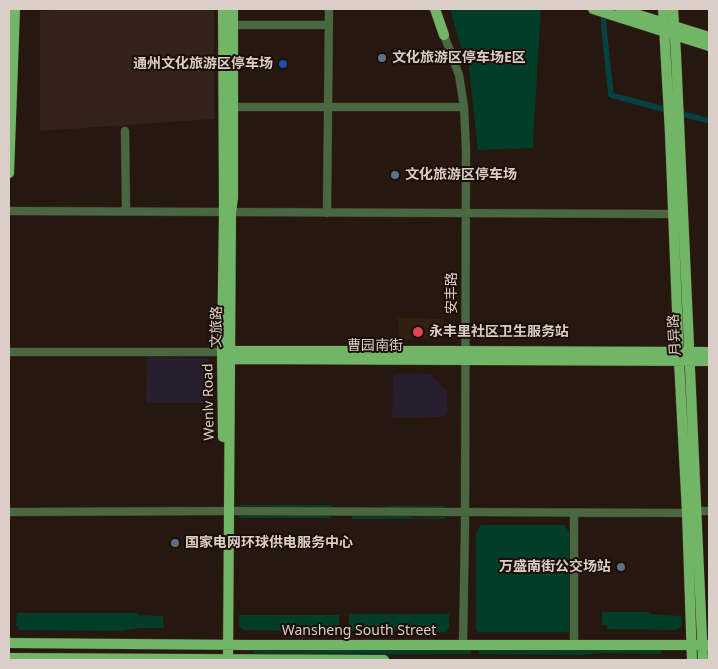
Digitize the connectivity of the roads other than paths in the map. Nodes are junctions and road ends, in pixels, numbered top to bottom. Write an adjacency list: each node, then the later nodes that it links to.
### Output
1 (15, 9): 19 (main road)
2 (223, 9): 16 (main road)
3 (233, 9): 10 (main road)
4 (329, 9): 11 (street)
5 (436, 9): 13 (main road, 安丰路)
6 (593, 9): 9 (main road)
7 (663, 9): 12 (main road, 月异路)
8 (673, 9): 12 (main road, 月异路)
9 (624, 13): 12 (main road)
10 (233, 25): 11 (street); 16 (main road)
11 (329, 25): 18 (street)
12 (670, 29): 14 (main road); 15 (main road); 21 (main road, 月异路)
13 (444, 35): 17 (street, 安丰路)
14 (709, 37)
15 (709, 46)
16 (228, 107): 18 (street); 25 (main road)
17 (464, 107): 18 (street); 27 (street, 安丰路)
18 (328, 108): 26 (street)
19 (10, 109): 22 (main road)
20 (125, 131): 24 (street)
21 (675, 134): 28 (main road, 月异路); 33 (main road, 月异路)
22 (9, 173)
23 (9, 211): 24 (street)
24 (126, 212): 25 (street)
25 (228, 212): 26 (street); 31 (main road, 文旅路)
26 (327, 213): 27 (street)
27 (466, 213): 28 (street); 32 (street, 安丰路)
28 (673, 214): 33 (main road, 月异路)
29 (9, 352): 31 (street, 曹园南街)
30 (709, 352): 33 (main road, 曹园南街)
31 (228, 354): 32 (main road, 曹园南街); 35 (main road, Wenlv Road)
32 (465, 356): 33 (main road, 曹园南街); 38 (street, 安丰路)
33 (684, 357): 34 (main road, 曹园南街); 39 (main road, 月异路)
34 (709, 361)
35 (226, 511): 37 (street); 38 (street); 43 (main road, Wenlv Road)
36 (709, 511): 39 (street)
37 (9, 512)
38 (465, 512): 40 (street); 42 (street, 安丰路)
39 (692, 512): 40 (street); 45 (main road, 月异路)
40 (574, 513): 44 (street)
41 (9, 643): 43 (main road, Wansheng South Street)
42 (463, 644): 43 (main road, Wansheng South Street); 44 (main road, Wansheng South Street)
43 (226, 645): 47 (main road, Wenlv Road)
44 (574, 645): 45 (main road, Wansheng South Street)
45 (701, 645): 49 (main road, 月异路); 50 (main road, 月异路)
46 (9, 658): 47 (main road, Wansheng South Street)
47 (226, 660): 48 (main road, Wansheng South Street)
48 (384, 660)
49 (692, 660)
50 (703, 660)

